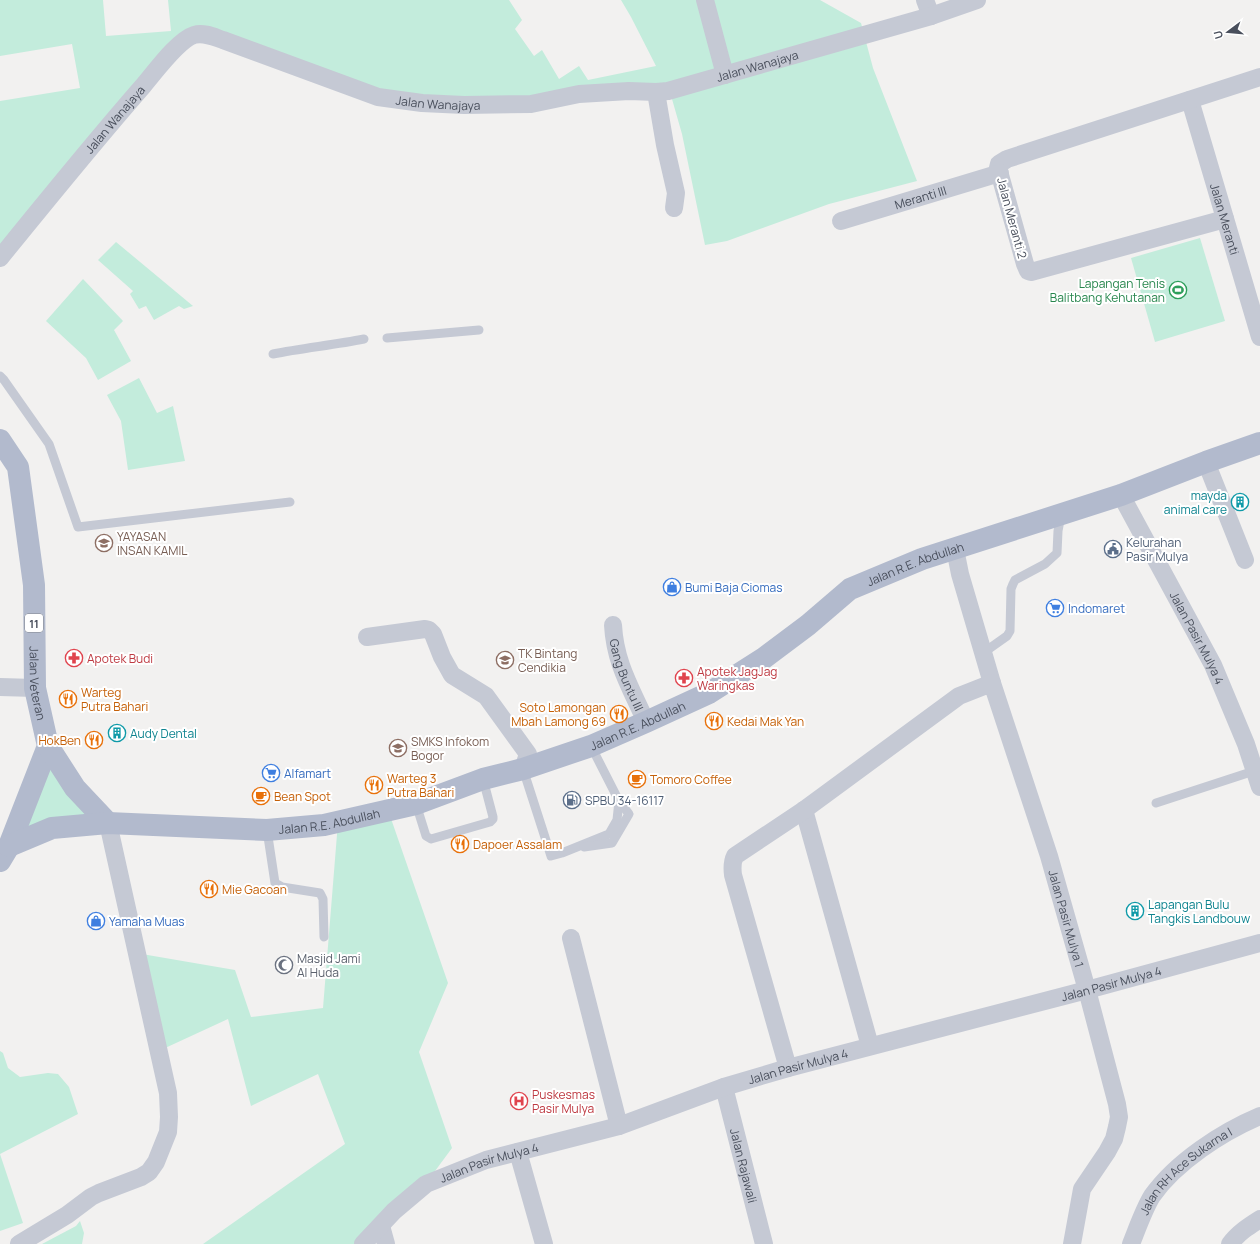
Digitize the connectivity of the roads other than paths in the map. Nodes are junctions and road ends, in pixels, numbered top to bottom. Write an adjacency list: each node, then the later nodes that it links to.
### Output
1 (705, 0): 4 (street)
2 (976, 0): 3 (street, Jalan Wanajaya)
3 (928, 8): 4 (street, Jalan Wanajaya)
4 (726, 75): 6 (street, Jalan Wanajaya)
5 (1260, 76): 7 (street, Jalan Meranti 2)
6 (656, 92): 9 (street); 12 (street, Jalan Wanajaya)
7 (1190, 100): 8 (street, Jalan Meranti 2); 10 (street, Jalan Meranti)
8 (1000, 173): 10 (street, Jalan Meranti 2); 11 (street, Meranti III)
9 (674, 208)
10 (1225, 219): 14 (street, Jalan Meranti)
11 (841, 221)
12 (0, 258)
13 (479, 330): 15 (lane)
14 (1260, 337)
15 (387, 338)
16 (364, 339): 17 (lane)
17 (274, 354)
18 (0, 376): 23 (lane)
19 (0, 440): 32 (main road, Jalan Veteran / 11)
20 (1260, 443): 21 (main road, Jalan R.E. Abdullah)
21 (1206, 462): 22 (main road, Jalan R.E. Abdullah); 26 (street)
22 (1121, 495): 24 (main road, Jalan R.E. Abdullah); 34 (street, Jalan Pasir Mulya 4)
23 (290, 502)
24 (1061, 515): 25 (main road, Jalan R.E. Abdullah); 29 (lane)
25 (955, 548): 29 (street, Jalan Pasir Mulya 1); 33 (main road, Jalan R.E. Abdullah)
26 (1245, 560)
27 (613, 625): 33 (street, Gang Buntu III)
28 (367, 638): 37 (street)
29 (983, 653): 30 (street, Jalan Pasir Mulya 1)
30 (992, 683): 42 (street); 49 (street, Jalan Pasir Mulya 1)
31 (0, 687): 32 (street)
32 (35, 688): 35 (main road, Jalan Veteran / 11)
33 (646, 722): 36 (main road, Jalan R.E. Abdullah)
34 (1253, 742): 39 (street, Jalan Pasir Mulya 4)
35 (48, 746): 43 (main road); 45 (main road)
36 (590, 746): 37 (main road, Jalan R.E. Abdullah); 37 (lane)
37 (523, 769): 38 (main road, Jalan R.E. Abdullah)
38 (483, 779): 41 (main road, Jalan R.E. Abdullah); 41 (lane)
39 (1257, 779): 40 (lane)
40 (1156, 803)
41 (416, 804): 44 (main road, Jalan R.E. Abdullah)
42 (804, 810): 50 (street); 51 (street)
43 (108, 823): 44 (main road, Jalan R.E. Abdullah); 45 (main road, Jalan R.E. Abdullah); 58 (street)
44 (267, 830): 46 (lane)
45 (5, 853)
46 (324, 937)
47 (571, 938): 54 (street)
48 (1260, 943): 49 (street, Jalan Pasir Mulya 4)
49 (1087, 990): 50 (street, Jalan Pasir Mulya 4); 63 (street, Jalan Pasir Mulya 1)
50 (870, 1046): 51 (street, Jalan Pasir Mulya 4)
51 (788, 1068): 52 (street, Jalan Pasir Mulya 4)
52 (724, 1088): 54 (street, Jalan Pasir Mulya 4); 62 (street, Jalan Rajawali)
53 (1260, 1116): 64 (street, Jalan RH Ace Sukarna I)
54 (619, 1126): 55 (street, Jalan Pasir Mulya 4)
55 (518, 1152): 57 (street, Jalan Pasir Mulya 4); 61 (street)
56 (1260, 1219): 65 (street)
57 (381, 1226): 59 (street, Jalan Pasir Mulya 4); 60 (street)
58 (18, 1244)
59 (363, 1244)
60 (386, 1244)
61 (544, 1244)
62 (764, 1244)
63 (1072, 1244)
64 (1130, 1244)
65 (1230, 1244)

